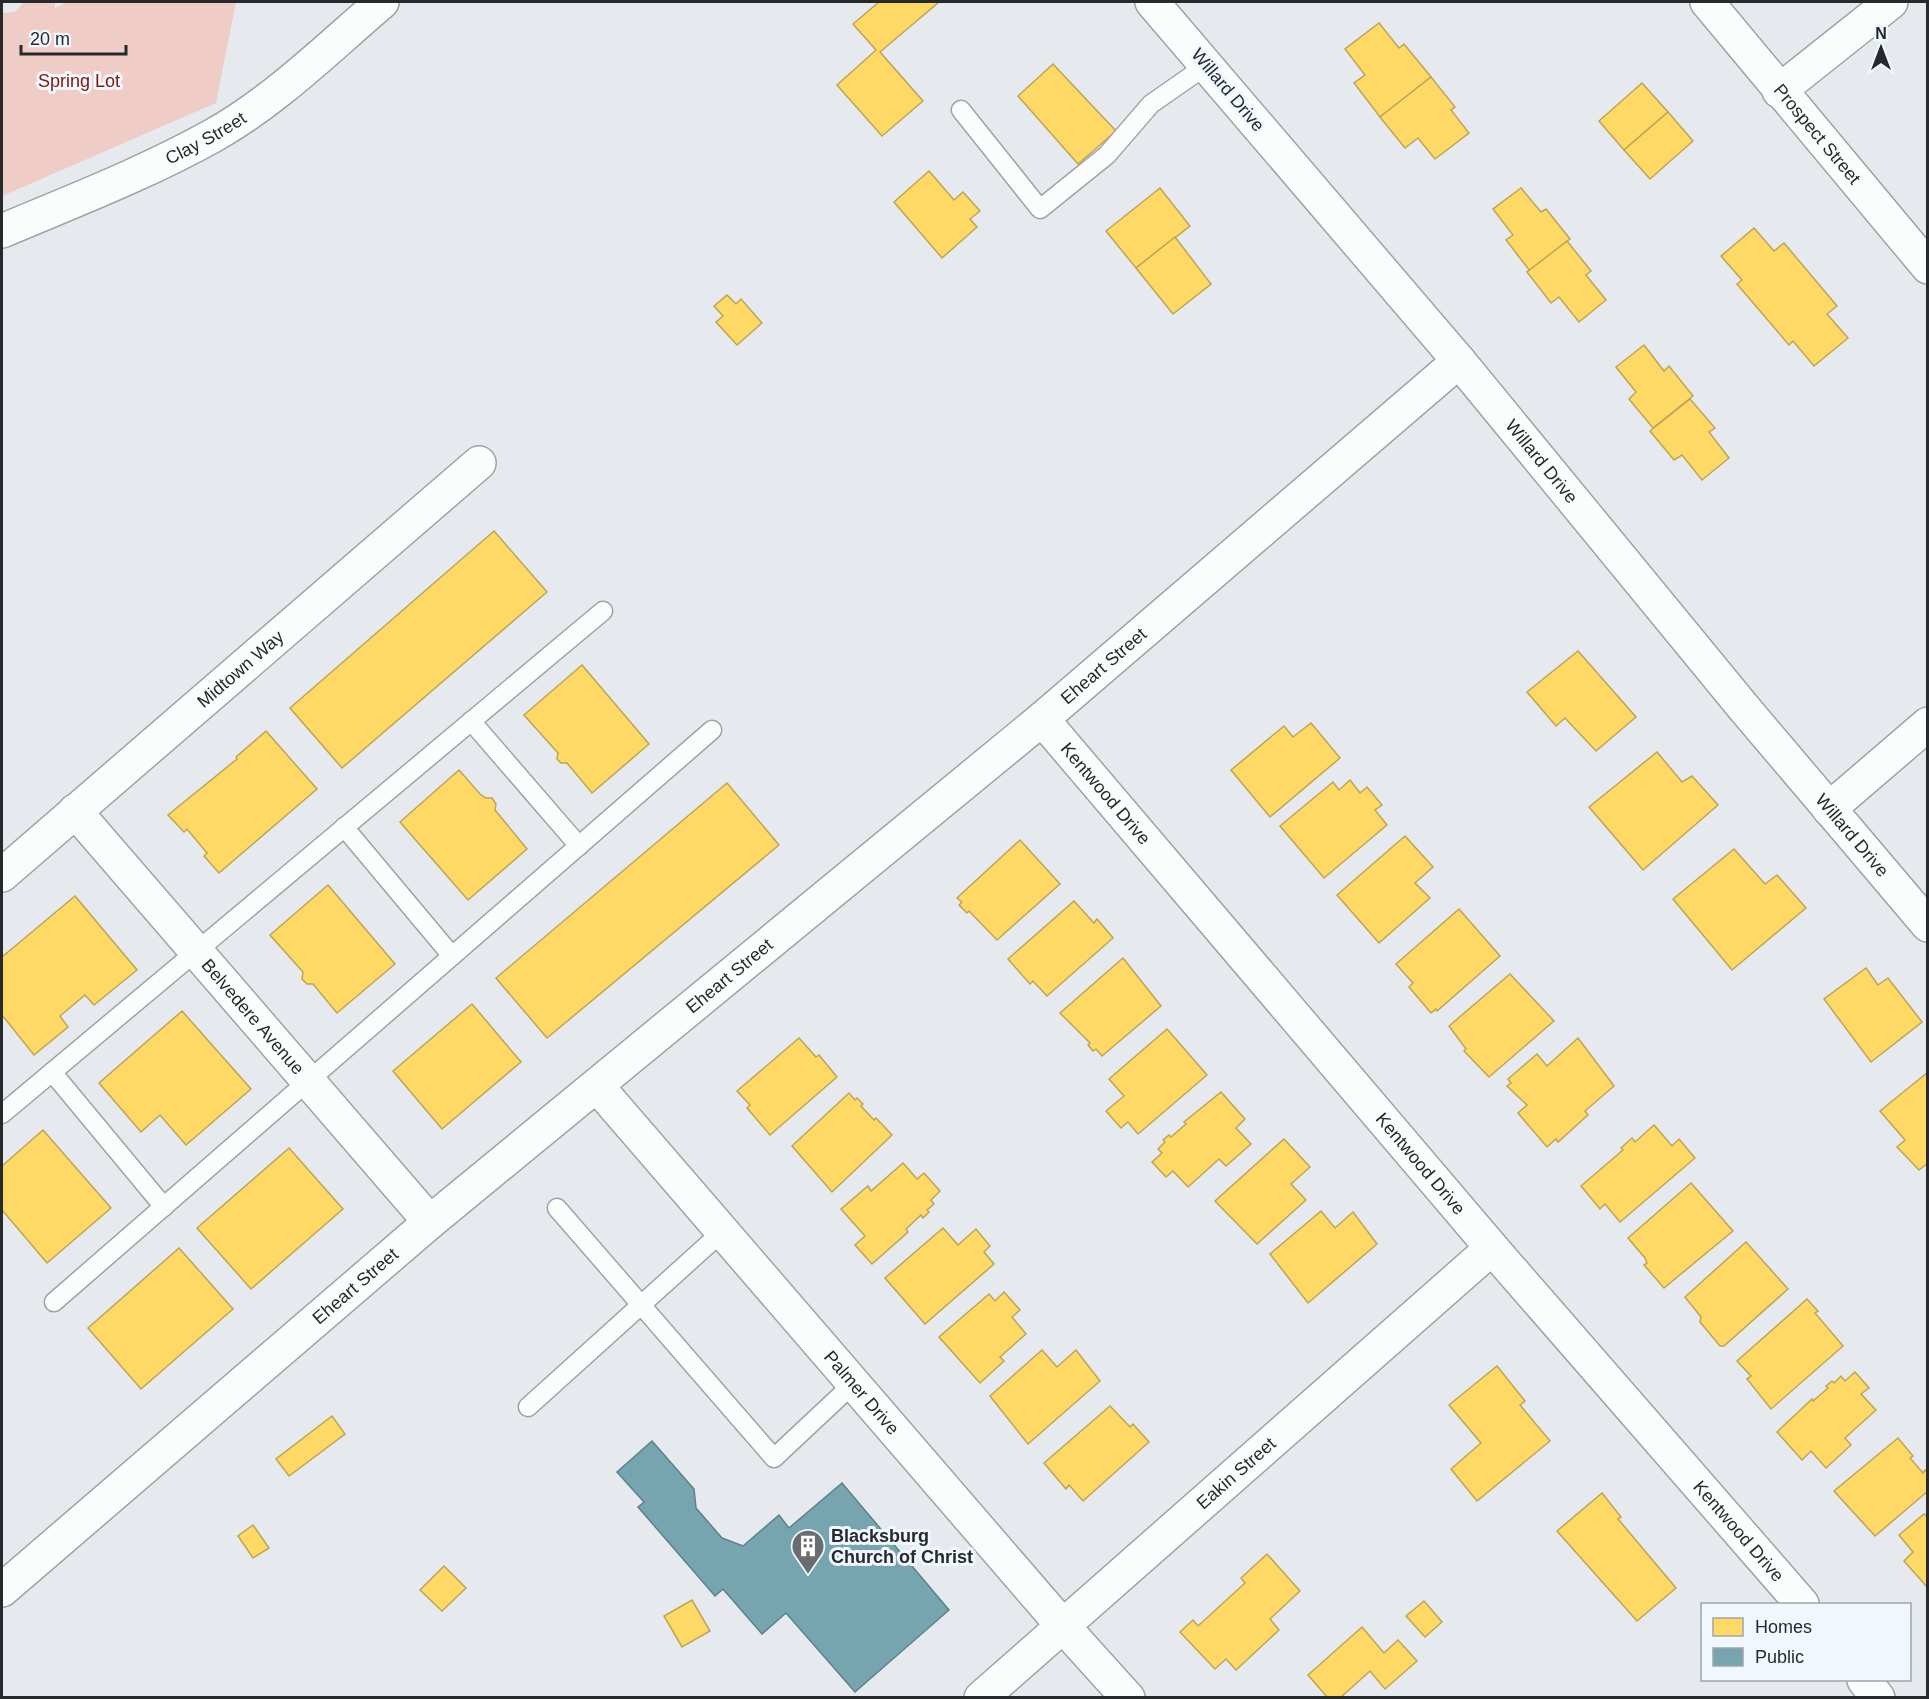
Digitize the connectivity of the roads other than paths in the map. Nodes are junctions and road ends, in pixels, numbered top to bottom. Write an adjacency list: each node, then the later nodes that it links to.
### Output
1 (382, 2): 8 (street, Clay Street)
2 (1152, 2): 5 (street, Willard Drive)
3 (1707, 2): 6 (street, Prospect Street)
4 (1891, 2): 6 (street)
5 (1207, 65): 7 (lane); 10 (street, Willard Drive)
6 (1779, 91): 9 (street, Prospect Street)
7 (961, 110)
8 (2, 231)
9 (1928, 267)
10 (1459, 361): 13 (street, Eheart Street); 17 (street, Willard Drive)
11 (479, 463): 18 (street, Midtown Way)
12 (603, 610): 14 (lane)
13 (1042, 718): 27 (street, Eheart Street); 33 (street, Kentwood Drive)
14 (471, 722): 19 (lane); 20 (lane)
15 (1928, 724): 17 (street)
16 (712, 730): 20 (lane)
17 (1829, 809): 22 (street, Willard Drive)
18 (75, 811): 21 (street, Midtown Way); 23 (street, Belvedere Avenue)
19 (344, 827): 23 (lane); 24 (lane)
20 (579, 846): 24 (lane)
21 (2, 875)
22 (1928, 925)
23 (196, 951): 25 (lane); 26 (street, Belvedere Avenue)
24 (452, 956): 26 (lane)
25 (52, 1072): 28 (lane); 29 (lane)
26 (308, 1081): 29 (lane); 31 (street, Belvedere Avenue)
27 (597, 1086): 31 (street, Eheart Street); 32 (street, Palmer Drive)
28 (2, 1114)
29 (164, 1207): 34 (lane)
30 (557, 1208): 35 (lane)
31 (430, 1222): 38 (street, Eheart Street)
32 (723, 1231): 35 (lane); 36 (street, Palmer Drive)
33 (1492, 1248): 39 (street, Kentwood Drive); 40 (street, Eakin Street)
34 (54, 1302)
35 (641, 1305): 36 (lane); 37 (lane)
36 (854, 1383): 40 (street, Palmer Drive)
37 (528, 1407)
38 (2, 1590)
39 (1800, 1603)
40 (1062, 1625): 42 (street, Eakin Street); 43 (street, Palmer Drive)
41 (1865, 1681): 44 (street)
42 (981, 1698)
43 (1128, 1698)
44 (1878, 1698)

